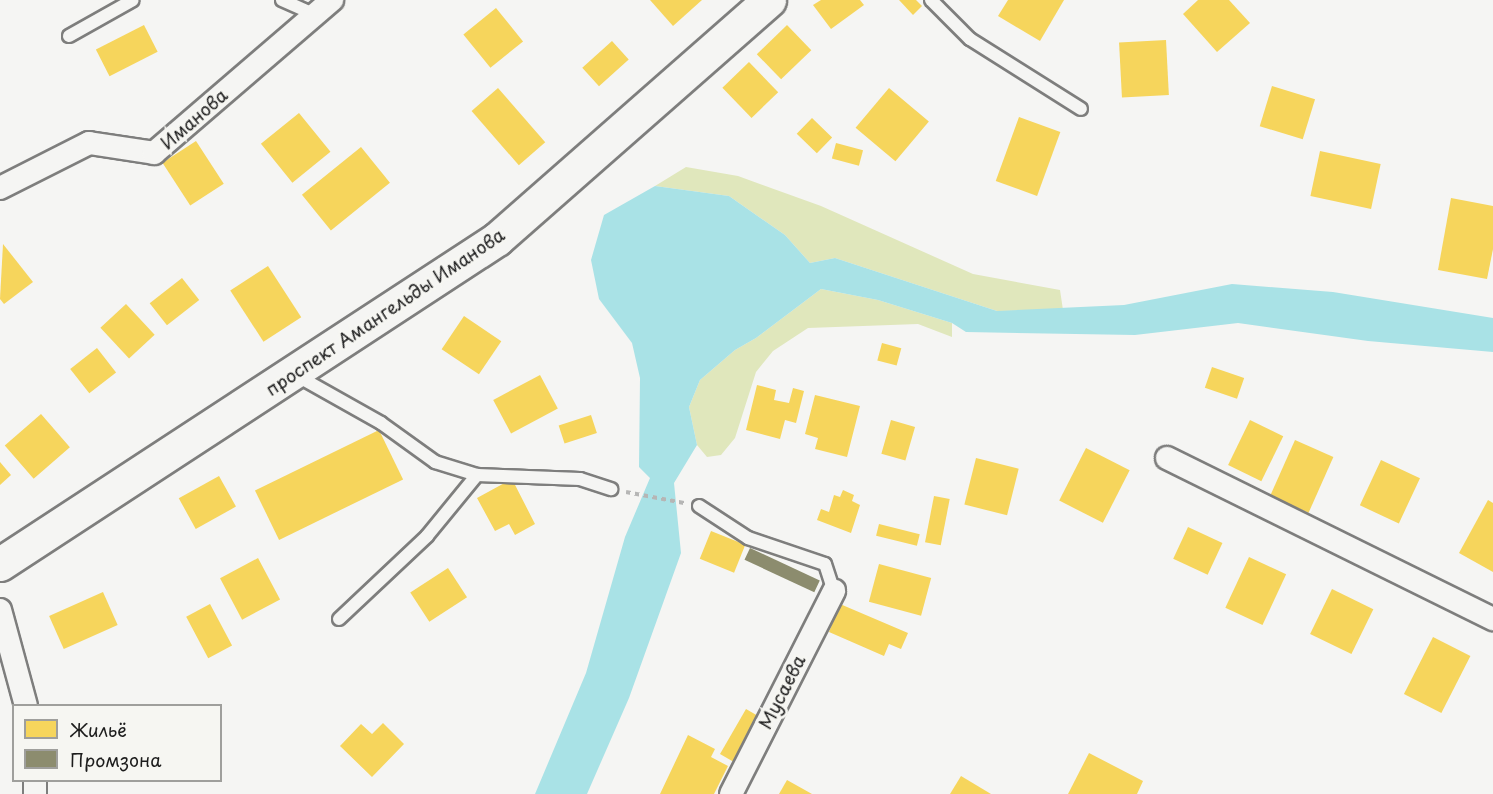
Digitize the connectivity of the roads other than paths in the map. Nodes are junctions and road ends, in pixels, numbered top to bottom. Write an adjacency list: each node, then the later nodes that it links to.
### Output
1 (133, 0): 7 (lane)
2 (282, 0): 6 (lane)
3 (332, 0): 6 (street, Иманова)
4 (769, 0): 10 (main road, проспект Амангельды Иманова)
5 (931, 0): 8 (lane)
6 (315, 15): 9 (street, Иманова)
7 (69, 36)
8 (1081, 109)
9 (0, 188)
10 (293, 374): 12 (lane); 15 (main road, проспект Амангельды Иманова)
11 (1167, 458): 19 (street)
12 (477, 475): 13 (lane); 18 (lane)
13 (611, 489)
14 (699, 506): 16 (lane)
15 (0, 564)
16 (834, 591): 21 (street, Мусаева)
17 (0, 610): 20 (street)
18 (339, 619)
19 (1493, 619)
20 (26, 704)
21 (731, 794)

